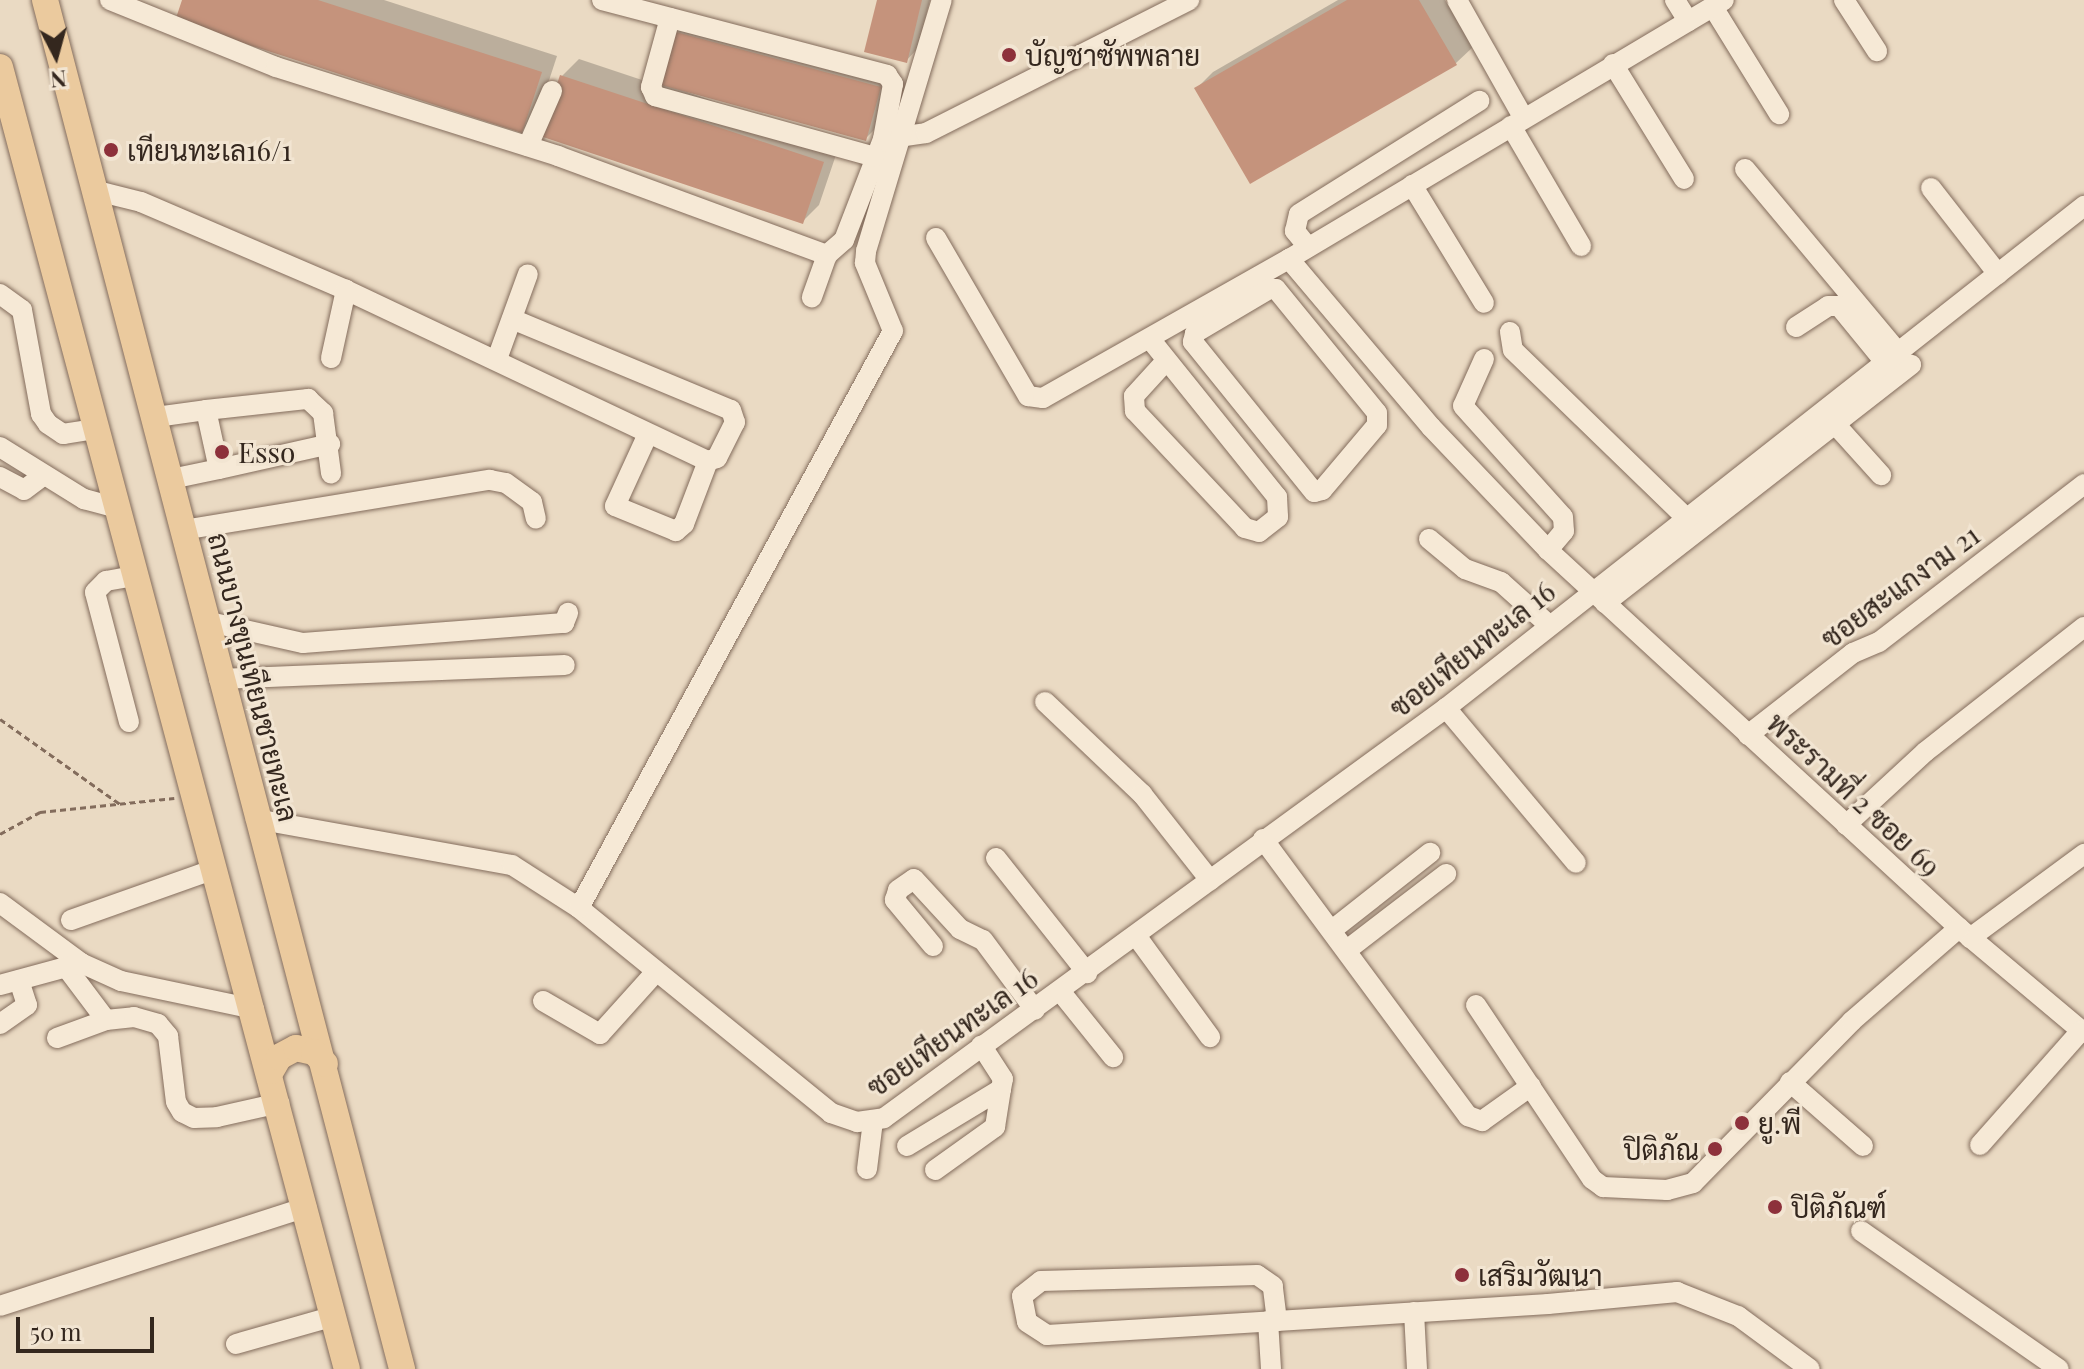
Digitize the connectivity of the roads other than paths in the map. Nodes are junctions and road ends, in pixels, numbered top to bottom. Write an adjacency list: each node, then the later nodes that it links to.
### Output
1 (45, 0): 28 (main road, ถนนบางขุนเทียนชายทะเล)
2 (110, 0): 10 (street)
3 (602, 0): 11 (street)
4 (942, 0): 21 (street)
5 (1189, 0): 21 (street)
6 (1457, 0): 20 (street)
7 (1675, 0): 12 (street)
8 (1844, 0): 13 (street)
9 (1718, 4): 12 (street); 18 (street)
10 (152, 9): 22 (street)
11 (670, 18): 23 (street); 23 (street)
12 (1688, 21): 14 (street)
13 (1877, 51)
14 (1613, 64): 20 (street); 25 (street)
15 (0, 67): 19 (main road)
16 (552, 91): 22 (street)
17 (1479, 101): 32 (street)
18 (1779, 114)
19 (8, 120): 55 (main road)
20 (1517, 121): 26 (street); 31 (street)
21 (905, 136): 96 (street)
22 (528, 146): 33 (street)
23 (875, 157): 33 (street)
24 (1745, 169): 50 (street)
25 (1684, 179)
26 (1412, 185): 32 (street); 40 (street)
27 (1931, 188): 36 (street)
28 (97, 191): 37 (street); 53 (main road, ถนนบางขุนเทียนชายทะเล)
29 (2084, 206): 36 (street)
30 (936, 238): 46 (street)
31 (1581, 246)
32 (1308, 247): 34 (street)
33 (827, 255): 39 (street)
34 (1289, 259): 41 (street, พระรามที่ 2 ซอย 69); 46 (street)
35 (528, 274): 42 (street)
36 (1998, 274): 50 (street)
37 (346, 290): 47 (street); 48 (street)
38 (0, 294): 55 (street)
39 (812, 297)
40 (1484, 303)
41 (1329, 309): 43 (street); 72 (street, พระรามที่ 2 ซอย 69)
42 (512, 319): 48 (street); 59 (street)
43 (1308, 327): 43 (street)
44 (1796, 327): 50 (street)
45 (1510, 332): 68 (street)
46 (1150, 339): 51 (street)
47 (331, 358)
48 (497, 359): 56 (street)
49 (1484, 359): 72 (street)
50 (1897, 359): 54 (street); 68 (street)
51 (1165, 362): 51 (street)
52 (206, 410): 53 (street); 57 (street); 60 (street)
53 (156, 417): 65 (main road, ถนนบางขุนเทียนชายทะเล)
54 (1835, 424): 63 (street); 74 (street)
55 (96, 429): 67 (main road)
56 (648, 434): 59 (street); 59 (street)
57 (330, 444): 60 (street); 61 (street)
58 (0, 447): 62 (street)
59 (708, 461)
60 (219, 469): 65 (street)
61 (331, 473)
62 (44, 475): 64 (street); 67 (street)
63 (1881, 475)
64 (0, 477)
65 (171, 479): 70 (main road, ถนนบางขุนเทียนชายทะเล)
66 (2084, 484): 84 (street, ซอยสะแกงาม 21)
67 (117, 508): 73 (main road)
68 (1684, 516): 74 (street)
69 (536, 519): 70 (street)
70 (183, 530): 76 (main road, ถนนบางขุนเทียนชายทะเล)
71 (1429, 539): 77 (street)
72 (1548, 550): 74 (street, พระรามที่ 2 ซอย 69)
73 (135, 576): 83 (street); 92 (main road)
74 (1598, 597): 77 (street, ซอยเทียนทะเล 16); 84 (street, พระรามที่ 2 ซอย 69)
75 (568, 613): 76 (street)
76 (205, 621): 80 (main road, ถนนบางขุนเทียนชายทะเล)
77 (1549, 625): 82 (street, ซอยเทียนทะเล 16)
78 (2084, 627): 86 (street)
79 (565, 665): 80 (street)
80 (219, 679): 85 (main road, ถนนบางขุนเทียนชายทะเล)
81 (1045, 702): 94 (street)
82 (1446, 708): 87 (street, ซอยเทียนทะเล 16); 91 (street)
83 (129, 722)
84 (1748, 735): 86 (street, พระรามที่ 2 ซอย 69)
85 (256, 819): 96 (street, ซอยเทียนทะเล 16); 119 (main road, ถนนบางขุนเทียนชายทะเล)
86 (1846, 825): 99 (street, พระรามที่ 2 ซอย 69)
87 (1263, 839): 94 (street, ซอยเทียนทะเล 16); 98 (street)
88 (1430, 853): 98 (street)
89 (2084, 854): 99 (street)
90 (996, 858): 105 (street)
91 (1576, 863)
92 (215, 869): 97 (street); 110 (main road)
93 (1446, 874): 102 (street)
94 (1210, 880): 100 (street, ซอยเทียนทะเล 16)
95 (0, 903): 103 (street)
96 (579, 908): 104 (street, ซอยเทียนทะเล 16)
97 (71, 920)
98 (1332, 930): 102 (street)
99 (1965, 933): 114 (street, พระรามที่ 2 ซอย 69); 121 (street)
100 (1137, 937): 105 (street, ซอยเทียนทะเล 16); 115 (street)
101 (933, 946): 111 (street)
102 (1347, 950): 122 (street)
103 (74, 965): 106 (street); 110 (street); 112 (street)
104 (655, 973): 108 (street); 125 (street, ซอยเทียนทะเล 16)
105 (1087, 973): 107 (street, ซอยเทียนทะเล 16)
106 (9, 983): 113 (street)
107 (1060, 991): 111 (street, ซอยเทียนทะเล 16); 118 (street)
108 (543, 1001)
109 (1476, 1005): 122 (street)
110 (254, 1009): 120 (main road)
111 (1035, 1010): 117 (street, ซอยเทียนทะเล 16)
112 (106, 1020): 116 (street); 124 (street)
113 (0, 1024)
114 (2082, 1032): 126 (street)
115 (1210, 1037)
116 (57, 1038)
117 (981, 1045): 123 (street); 125 (street, ซอยเทียนทะเล 16)
118 (1113, 1057)
119 (325, 1064): 120 (main road); 139 (main road, ถนนบางขุนเทียนชายทะเล)
120 (271, 1071): 124 (main road)
121 (1790, 1082): 122 (street); 128 (street)
122 (1531, 1086)
123 (1001, 1089): 127 (street); 130 (street)
124 (279, 1103): 131 (main road)
125 (873, 1121): 129 (street)
126 (1980, 1145)
127 (907, 1146)
128 (1863, 1146)
129 (867, 1169)
130 (935, 1170)
131 (306, 1207): 133 (street); 135 (main road)
132 (1861, 1231): 143 (street)
133 (0, 1306)
134 (1414, 1312): 136 (street); 141 (street); 142 (street)
135 (334, 1316): 137 (street); 138 (main road)
136 (1273, 1321): 136 (street); 140 (street)
137 (236, 1344)
138 (347, 1369)
139 (402, 1369)
140 (1271, 1369)
141 (1417, 1369)
142 (1810, 1369)
143 (2059, 1369)

